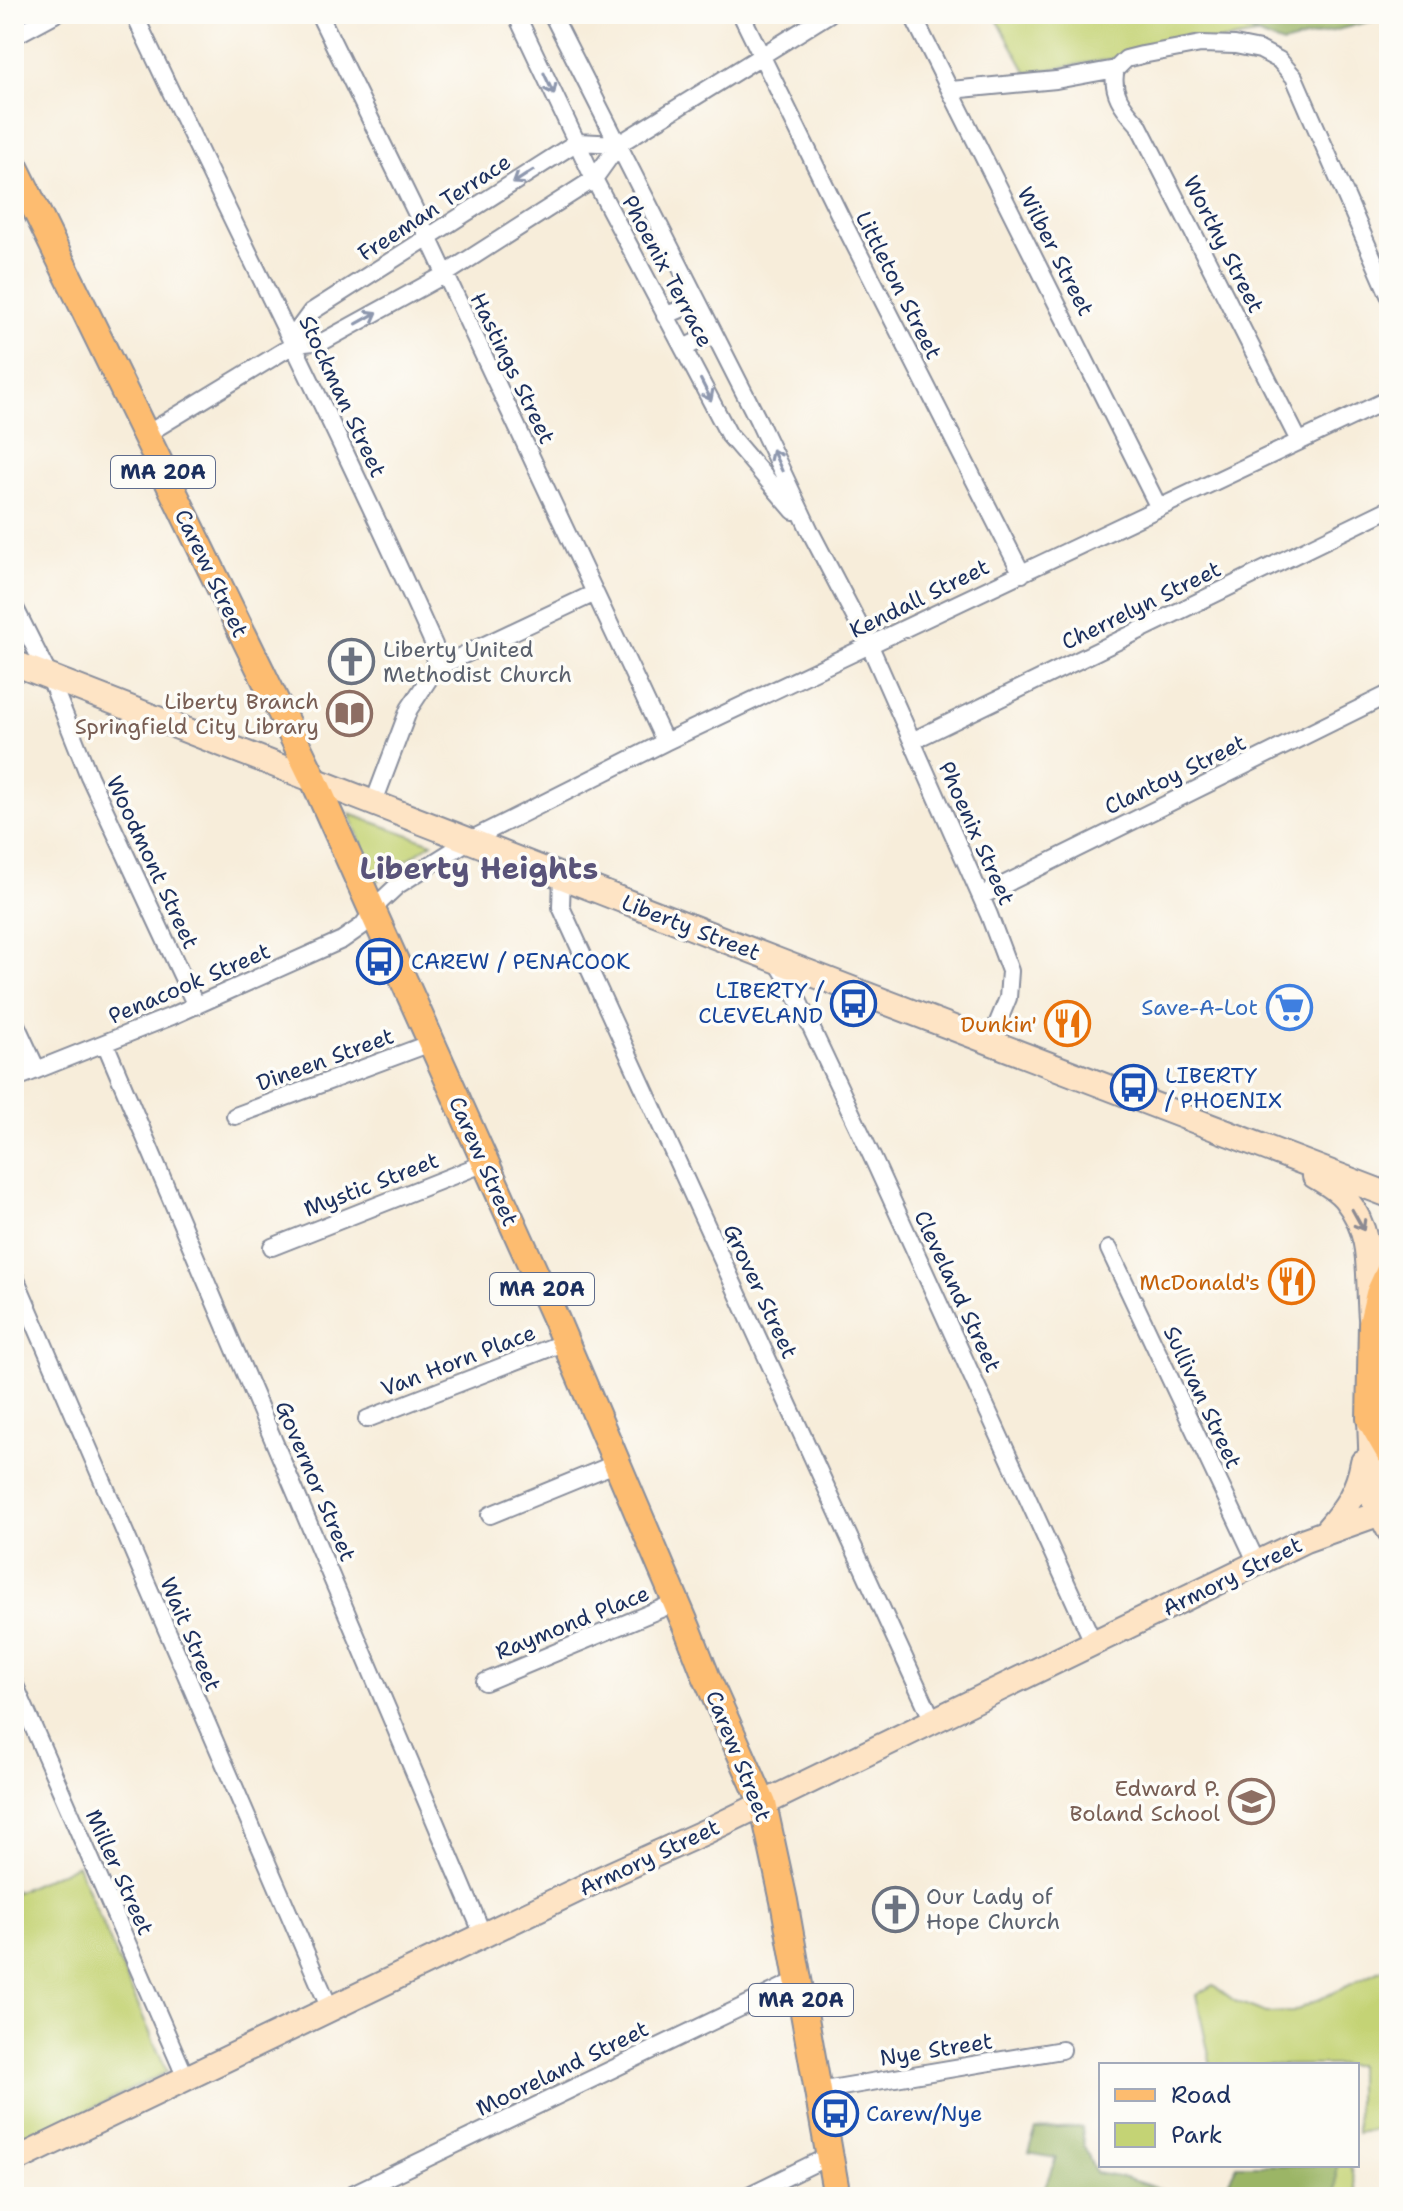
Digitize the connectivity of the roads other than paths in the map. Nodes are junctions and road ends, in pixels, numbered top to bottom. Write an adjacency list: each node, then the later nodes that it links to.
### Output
1 (55, 14): 9 (street)
2 (134, 14): 23 (street, Stockman Street)
3 (319, 14): 17 (street, Hastings Street)
4 (516, 14): 13 (street, Phoenix Terrace, one-way to 13)
5 (552, 14): 14 (street, Phoenix Terrace)
6 (741, 14): 10 (street, Littleton Street)
7 (829, 14): 10 (street, Freeman Terrace)
8 (912, 14): 12 (street, Wilber Street)
9 (14, 36)
10 (762, 56): 14 (street, Freeman Terrace); 31 (street, Littleton Street)
11 (1116, 69): 12 (street); 19 (street); 27 (street, Worthy Street)
12 (951, 90): 28 (street, Wilber Street)
13 (577, 142): 14 (street); 16 (street, Phoenix Terrace); 17 (street, Freeman Terrace, one-way to 17)
14 (619, 144): 16 (street, Freeman Terrace); 20 (street, Phoenix Terrace)
15 (14, 165): 26 (main road, Carew Street / MA 20A)
16 (594, 179): 18 (street, Freeman Terrace); 21 (street, Phoenix Terrace)
17 (428, 237): 18 (street, Hastings Street); 23 (street, Freeman Terrace)
18 (444, 275): 23 (street, Freeman Terrace, one-way to 18); 32 (street, Hastings Street)
19 (1389, 295)
20 (697, 302): 21 (street); 22 (street, Phoenix Terrace)
21 (665, 316): 24 (street, Phoenix Terrace)
22 (712, 334): 24 (street); 30 (street, Phoenix Terrace, one-way to 22)
23 (295, 344): 26 (street, Freeman Terrace); 36 (street, Stockman Street)
24 (684, 348): 30 (street, Phoenix Terrace, one-way to 30)
25 (1389, 399): 27 (street, Kendall Street)
26 (145, 435): 41 (main road, Carew Street / MA 20A)
27 (1299, 441): 28 (street, Kendall Street)
28 (1159, 508): 31 (street, Kendall Street)
29 (1389, 509): 39 (street, Cherrelyn Street)
30 (810, 531): 34 (street, Phoenix Terrace)
31 (1022, 574): 34 (street, Kendall Street)
32 (595, 593): 36 (street); 40 (street, Hastings Street)
33 (14, 606): 37 (street, Woodmont Street)
34 (870, 646): 39 (street, Phoenix Street); 40 (street, Kendall Street)
35 (14, 663): 37 (main road, Liberty Street)
36 (436, 668): 42 (street)
37 (49, 676): 41 (main road, Liberty Street); 48 (street, Woodmont Street)
38 (1389, 694): 45 (street, Clantoy Street)
39 (912, 741): 45 (street, Phoenix Street)
40 (665, 742): 43 (street, Kendall Street)
41 (313, 778): 42 (main road, Liberty Street); 46 (main road, Carew Street / MA 20A)
42 (374, 802): 43 (main road, Liberty Street)
43 (470, 840): 44 (main road, Liberty Street); 46 (street, Penacook Street)
44 (562, 876): 47 (main road, Liberty Street); 76 (street, Grover Street)
45 (981, 896): 50 (street, Phoenix Street)
46 (372, 911): 48 (street, Penacook Street); 52 (main road, Carew Street / MA 20A)
47 (776, 960): 50 (main road, Liberty Street); 73 (street, Cleveland Street)
48 (196, 1006): 51 (street, Penacook Street)
49 (14, 1020): 53 (street)
50 (990, 1042): 56 (main road, Liberty Street)
51 (105, 1043): 53 (street, Penacook Street); 78 (street, Governor Street)
52 (431, 1043): 55 (street, Dineen Street); 57 (main road, Carew Street / MA 20A)
53 (37, 1070): 54 (street, Penacook Street)
54 (14, 1079)
55 (235, 1116)
56 (1279, 1154): 58 (main road, Liberty Street); 63 (main road, Liberty Street, one-way to 63)
57 (485, 1163): 59 (street, Mystic Street); 64 (main road, Carew Street / MA 20A)
58 (1389, 1195)
59 (272, 1247)
60 (1109, 1249): 71 (street, Sullivan Street)
61 (1389, 1272): 63 (main road)
62 (14, 1275): 80 (street, Wait Street)
63 (1372, 1324): 66 (main road)
64 (565, 1342): 65 (street, Van Horn Place); 67 (main road, Carew Street / MA 20A)
65 (367, 1419)
66 (1376, 1437): 69 (main road); 70 (main road, Armory Street)
67 (617, 1463): 68 (street); 72 (main road, Carew Street / MA 20A)
68 (490, 1515)
69 (1385, 1518): 70 (main road, Armory Street)
70 (1326, 1531): 71 (main road, Armory Street)
71 (1257, 1563): 73 (main road, Armory Street)
72 (677, 1602): 74 (street, Raymond Place); 77 (main road, Carew Street / MA 20A)
73 (1094, 1644): 76 (main road, Armory Street)
74 (485, 1682)
75 (14, 1683): 82 (street, Miller Street)
76 (933, 1721): 77 (main road, Armory Street)
77 (763, 1804): 78 (main road, Armory Street); 79 (main road, Carew Street / MA 20A)
78 (484, 1937): 80 (main road, Armory Street)
79 (798, 1980): 83 (main road, Carew Street / MA 20A); 86 (street, Mooreland Street)
80 (330, 2009): 82 (main road, Armory Street)
81 (1062, 2050): 83 (street, Nye Street)
82 (186, 2078): 85 (main road, Armory Street)
83 (818, 2091): 84 (main road, Carew Street / MA 20A)
84 (829, 2156): 87 (street); 88 (main road, Carew Street / MA 20A)
85 (14, 2161)
86 (346, 2197)
87 (745, 2197)
88 (837, 2197)

